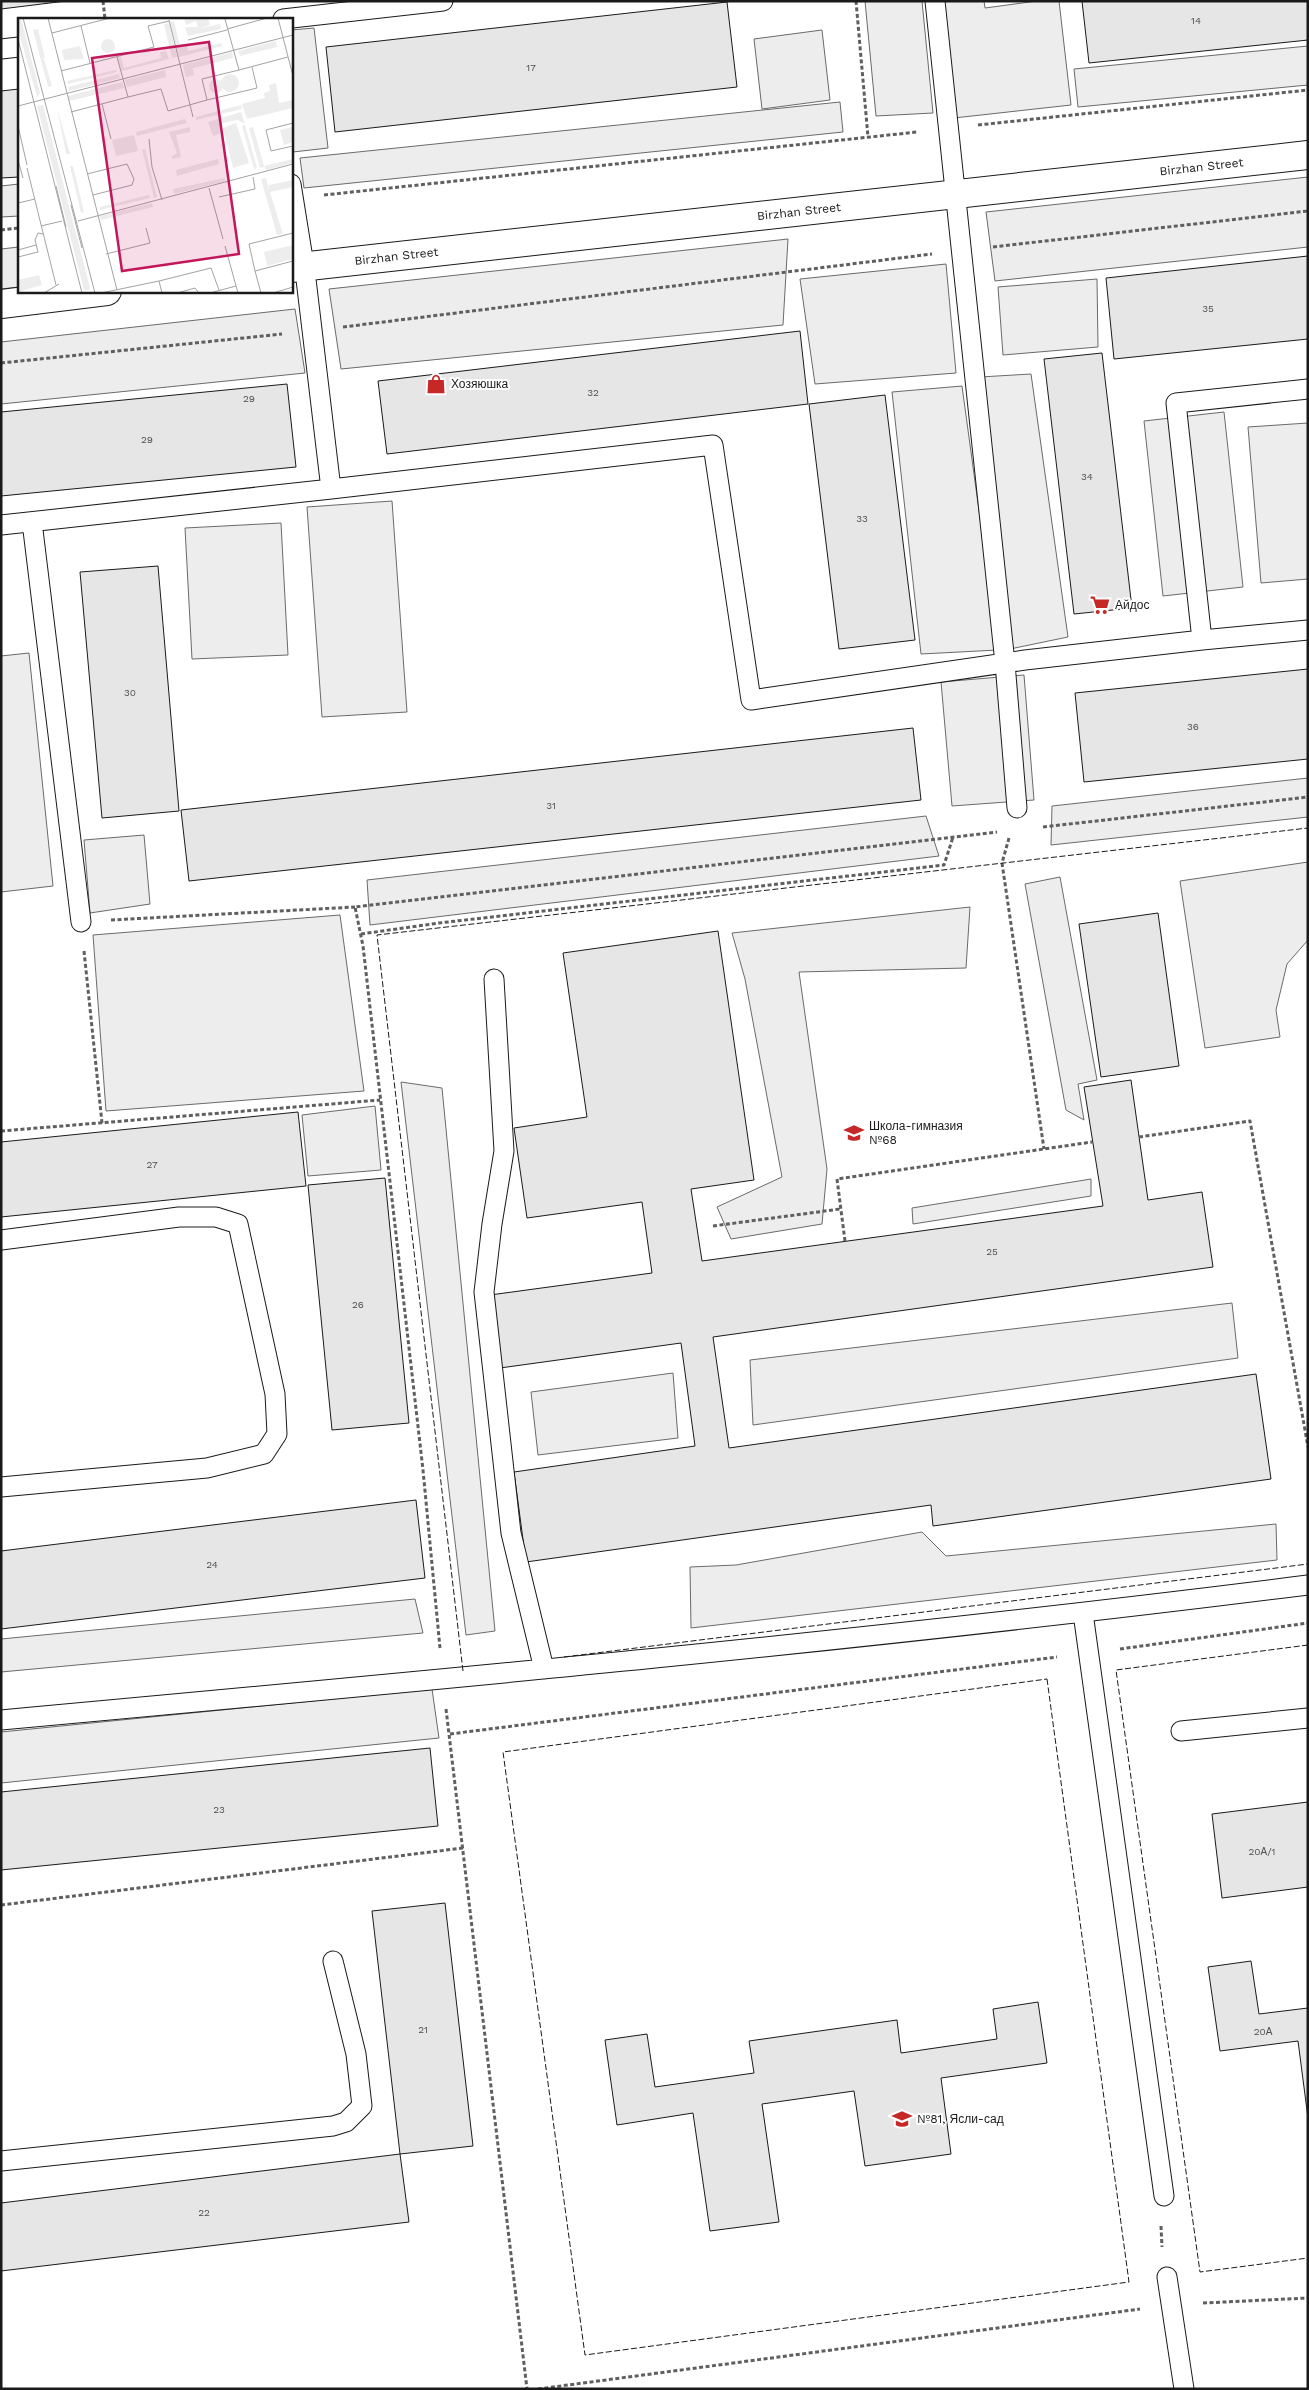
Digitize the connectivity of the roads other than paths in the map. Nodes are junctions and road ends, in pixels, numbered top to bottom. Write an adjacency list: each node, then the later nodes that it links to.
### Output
1 (442, 1): 3 (lane)
2 (935, 1): 8 (lane)
3 (292, 18)
4 (18, 47): 5 (lane)
5 (1, 49)
6 (1308, 155): 8 (street, Birzhan Street)
7 (292, 191): 9 (lane)
8 (954, 193): 9 (street, Birzhan Street); 18 (lane)
9 (298, 267): 13 (lane)
10 (99, 292): 11 (street)
11 (1, 304)
12 (1308, 389): 17 (lane)
13 (331, 489): 14 (lane); 18 (lane)
14 (32, 522): 15 (lane); 20 (lane)
15 (1, 525)
16 (1308, 630): 17 (lane)
17 (1202, 640): 18 (lane)
18 (1005, 663): 19 (lane)
19 (1017, 808)
20 (82, 922)
21 (494, 979): 26 (lane)
22 (1, 1240): 23 (lane)
23 (1, 1487)
24 (1308, 1585): 25 (lane)
25 (1083, 1613): 26 (lane); 32 (lane)
26 (544, 1669): 28 (lane)
27 (1308, 1718): 29 (lane)
28 (1, 1720)
29 (1181, 1731)
30 (333, 1961): 31 (lane)
31 (1, 2161)
32 (1164, 2196)
33 (1168, 2277): 34 (lane)
34 (1184, 2389)

